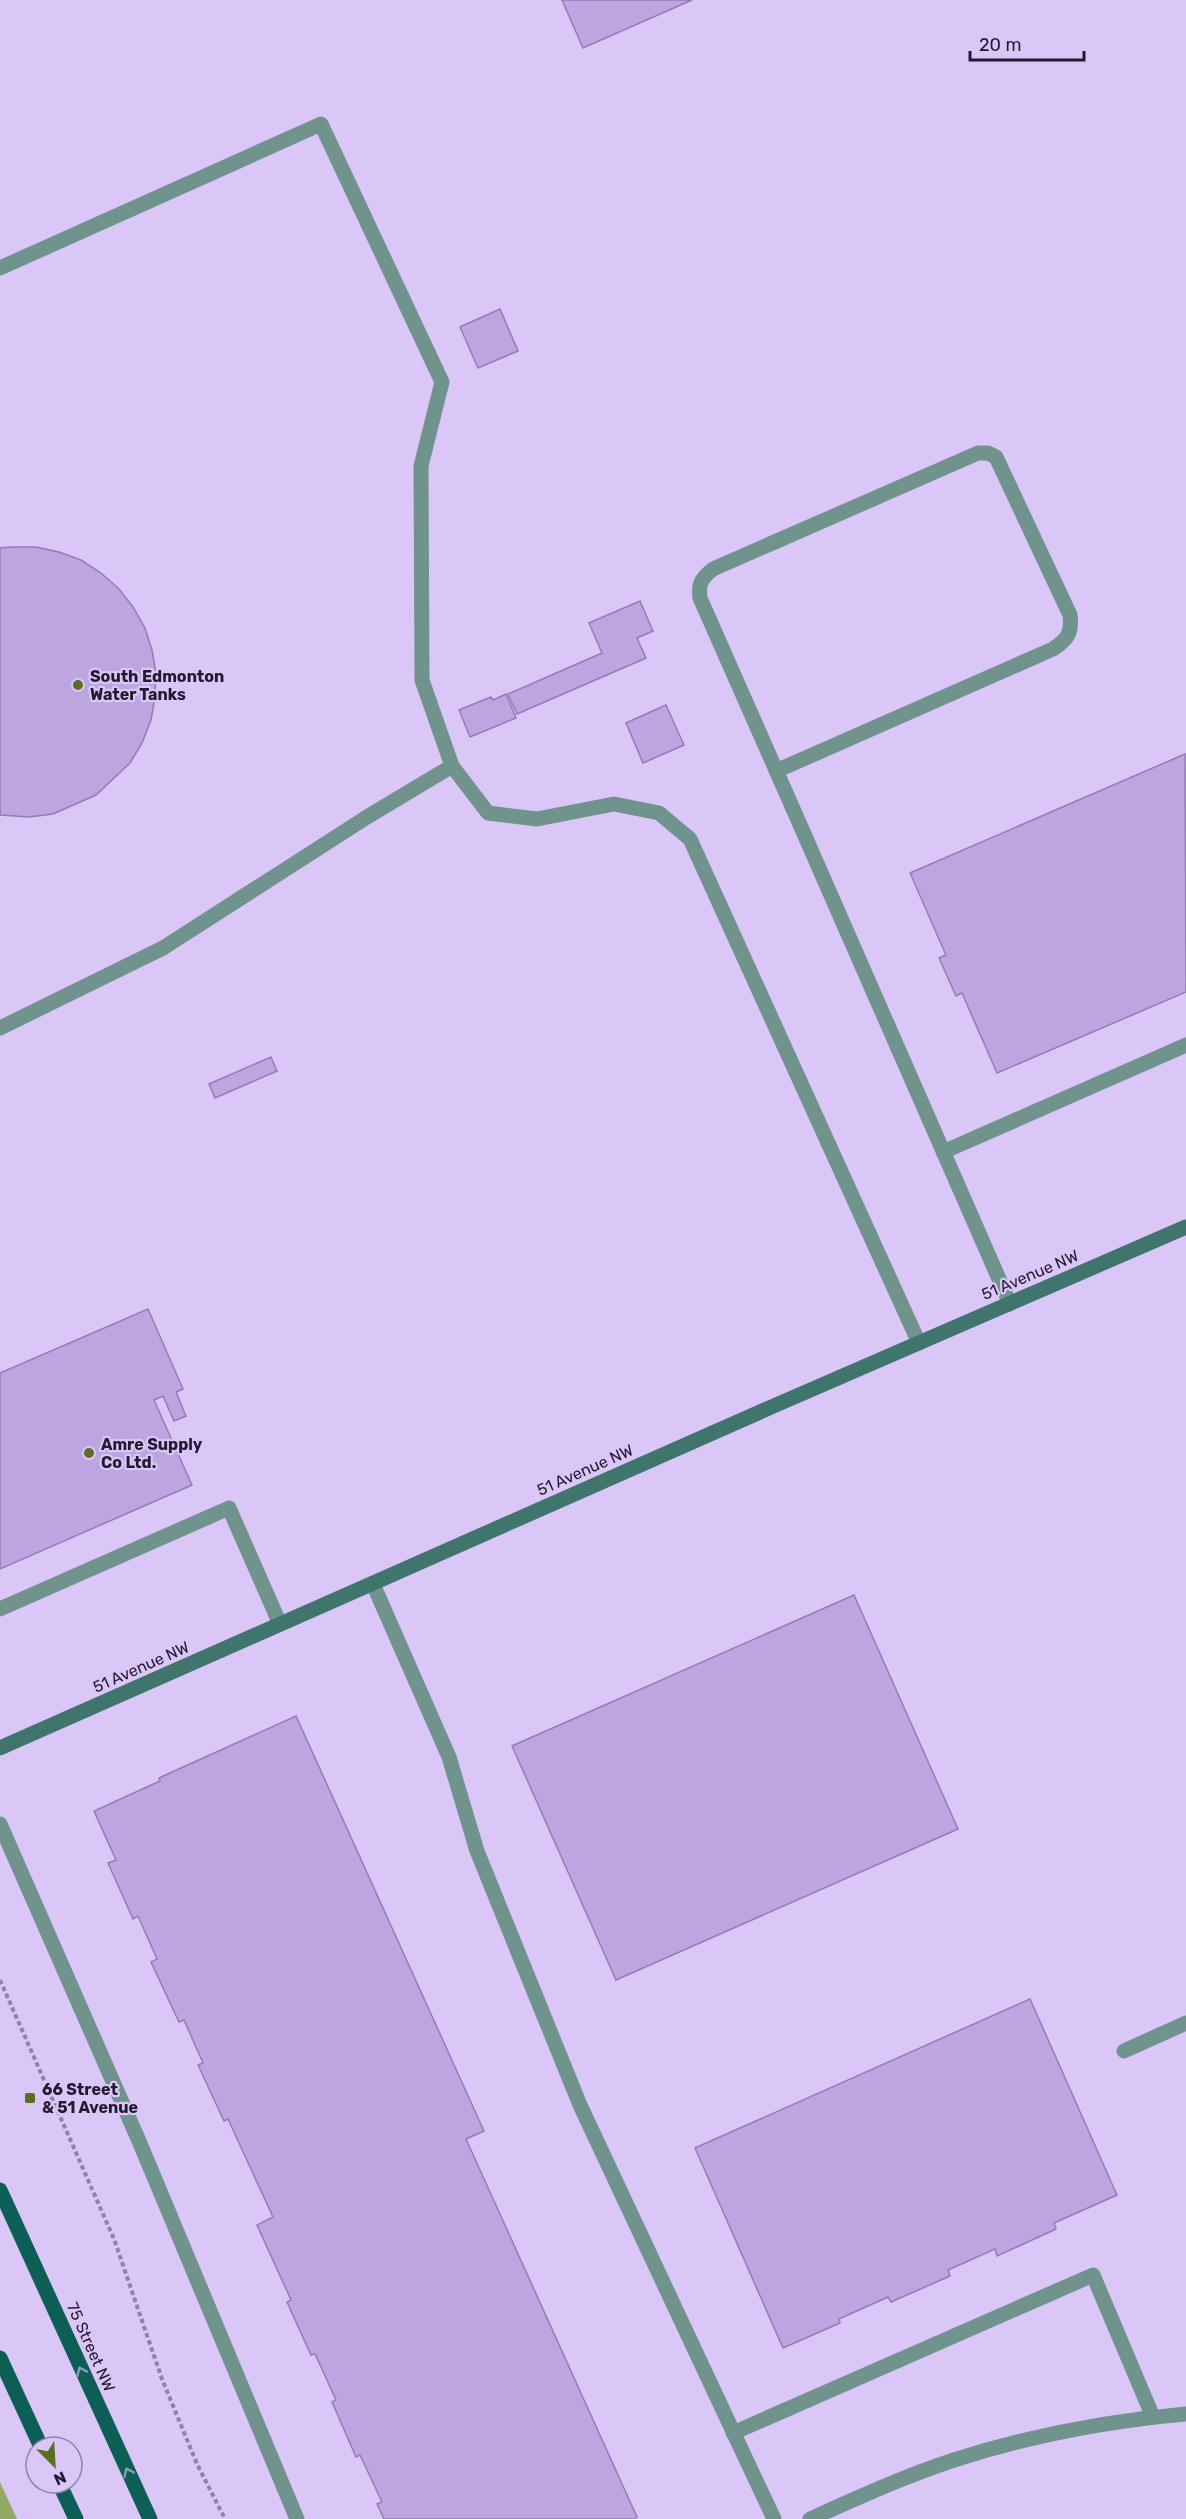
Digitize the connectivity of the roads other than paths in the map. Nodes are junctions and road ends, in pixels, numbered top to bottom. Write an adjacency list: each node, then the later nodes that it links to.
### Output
1 (0, 268): 2 (street)
2 (452, 766): 4 (street); 9 (street)
3 (776, 771): 3 (street); 6 (street)
4 (0, 1028)
5 (1186, 1045): 6 (street)
6 (943, 1152): 8 (street)
7 (1186, 1227): 8 (street, 51 Avenue NW)
8 (1010, 1304): 9 (street, 51 Avenue NW)
9 (919, 1343): 10 (street, 51 Avenue NW)
10 (373, 1584): 12 (street, 51 Avenue NW); 21 (street)
11 (0, 1609): 12 (street)
12 (280, 1624): 13 (street, 51 Avenue NW)
13 (0, 1749)
14 (0, 1824): 26 (street)
15 (1186, 2023): 16 (street)
16 (1124, 2052)
17 (0, 2190): 25 (main road, 75 Street NW, one-way to 17)
18 (0, 2358): 22 (main road)
19 (1186, 2414): 20 (street)
20 (1153, 2417): 21 (street); 28 (street)
21 (733, 2433): 27 (street)
22 (36, 2435)
23 (65, 2495): 24 (main road)
24 (76, 2519)
25 (150, 2519)
26 (297, 2519)
27 (774, 2519)
28 (810, 2519)

